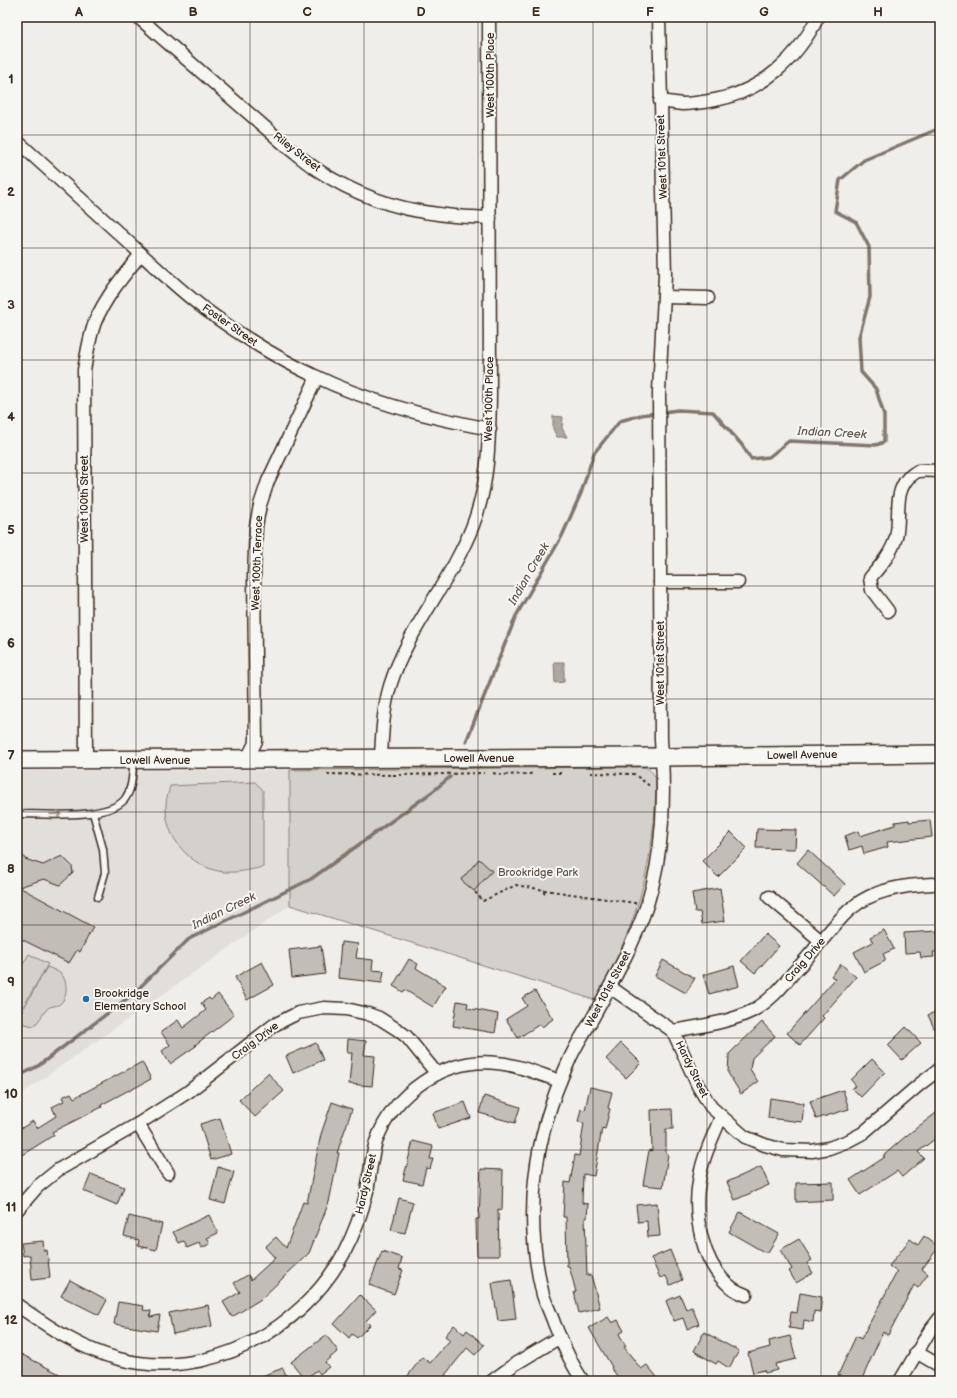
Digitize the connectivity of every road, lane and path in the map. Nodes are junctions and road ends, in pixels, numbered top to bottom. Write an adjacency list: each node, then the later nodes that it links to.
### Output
1 (138, 17): 7 (street, Riley Street)
2 (489, 17): 7 (street, West 100th Place)
3 (659, 17): 5 (street, West 101st Street)
4 (818, 17): 5 (street)
5 (660, 101): 9 (street, West 101st Street)
6 (17, 141): 8 (street, Foster Street)
7 (490, 218): 12 (street, West 100th Place)
8 (141, 254): 11 (street, Foster Street); 22 (street, West 100th Street)
9 (664, 297): 10 (street); 14 (street, West 101st Street)
10 (708, 298)
11 (317, 378): 12 (street, Foster Street); 19 (street, West 100th Terrace)
12 (490, 429): 20 (street, West 100th Place)
13 (940, 471): 16 (street)
14 (660, 582): 15 (street); 18 (street, West 101st Street)
15 (738, 582)
16 (888, 611)
17 (940, 754): 18 (street, Lowell Avenue)
18 (662, 757): 20 (street, Lowell Avenue); 40 (street, West 101st Street)
19 (247, 759): 20 (street, Lowell Avenue); 23 (street, Lowell Avenue)
20 (381, 759)
21 (17, 760): 22 (street, Lowell Avenue)
22 (86, 760): 23 (street, Lowell Avenue)
23 (134, 760): 31 (lane)
24 (541, 773): 28 (path)
25 (549, 773): 26 (path)
26 (565, 773)
27 (586, 773): 29 (path)
28 (321, 774)
29 (651, 787)
30 (17, 814): 31 (lane, one-way to 31)
31 (93, 814): 36 (lane)
32 (933, 884): 39 (street, Craig Drive)
33 (544, 890): 34 (path); 35 (path); 37 (path)
34 (475, 892)
35 (544, 894)
36 (98, 897)
37 (637, 897)
38 (769, 897): 39 (street)
39 (821, 941): 41 (street, Craig Drive)
40 (610, 987): 41 (street, Hardy Street); 44 (street, West 101st Street)
41 (673, 1031): 45 (street, Hardy Street)
42 (940, 1069): 45 (street, Hardy Street)
43 (437, 1074): 44 (street, Hardy Street); 46 (street, Craig Drive); 50 (street, Hardy Street)
44 (560, 1081): 52 (street, West 101st Street)
45 (721, 1117): 49 (street)
46 (138, 1124): 47 (street); 48 (street, Craig Drive)
47 (168, 1173)
48 (17, 1210)
49 (746, 1295)
50 (17, 1305)
51 (940, 1318): 53 (street)
52 (560, 1337): 55 (street); 56 (street, West 101st Street)
53 (916, 1352): 54 (street); 57 (street)
54 (940, 1366)
55 (492, 1381)
56 (583, 1381)
57 (900, 1381)

